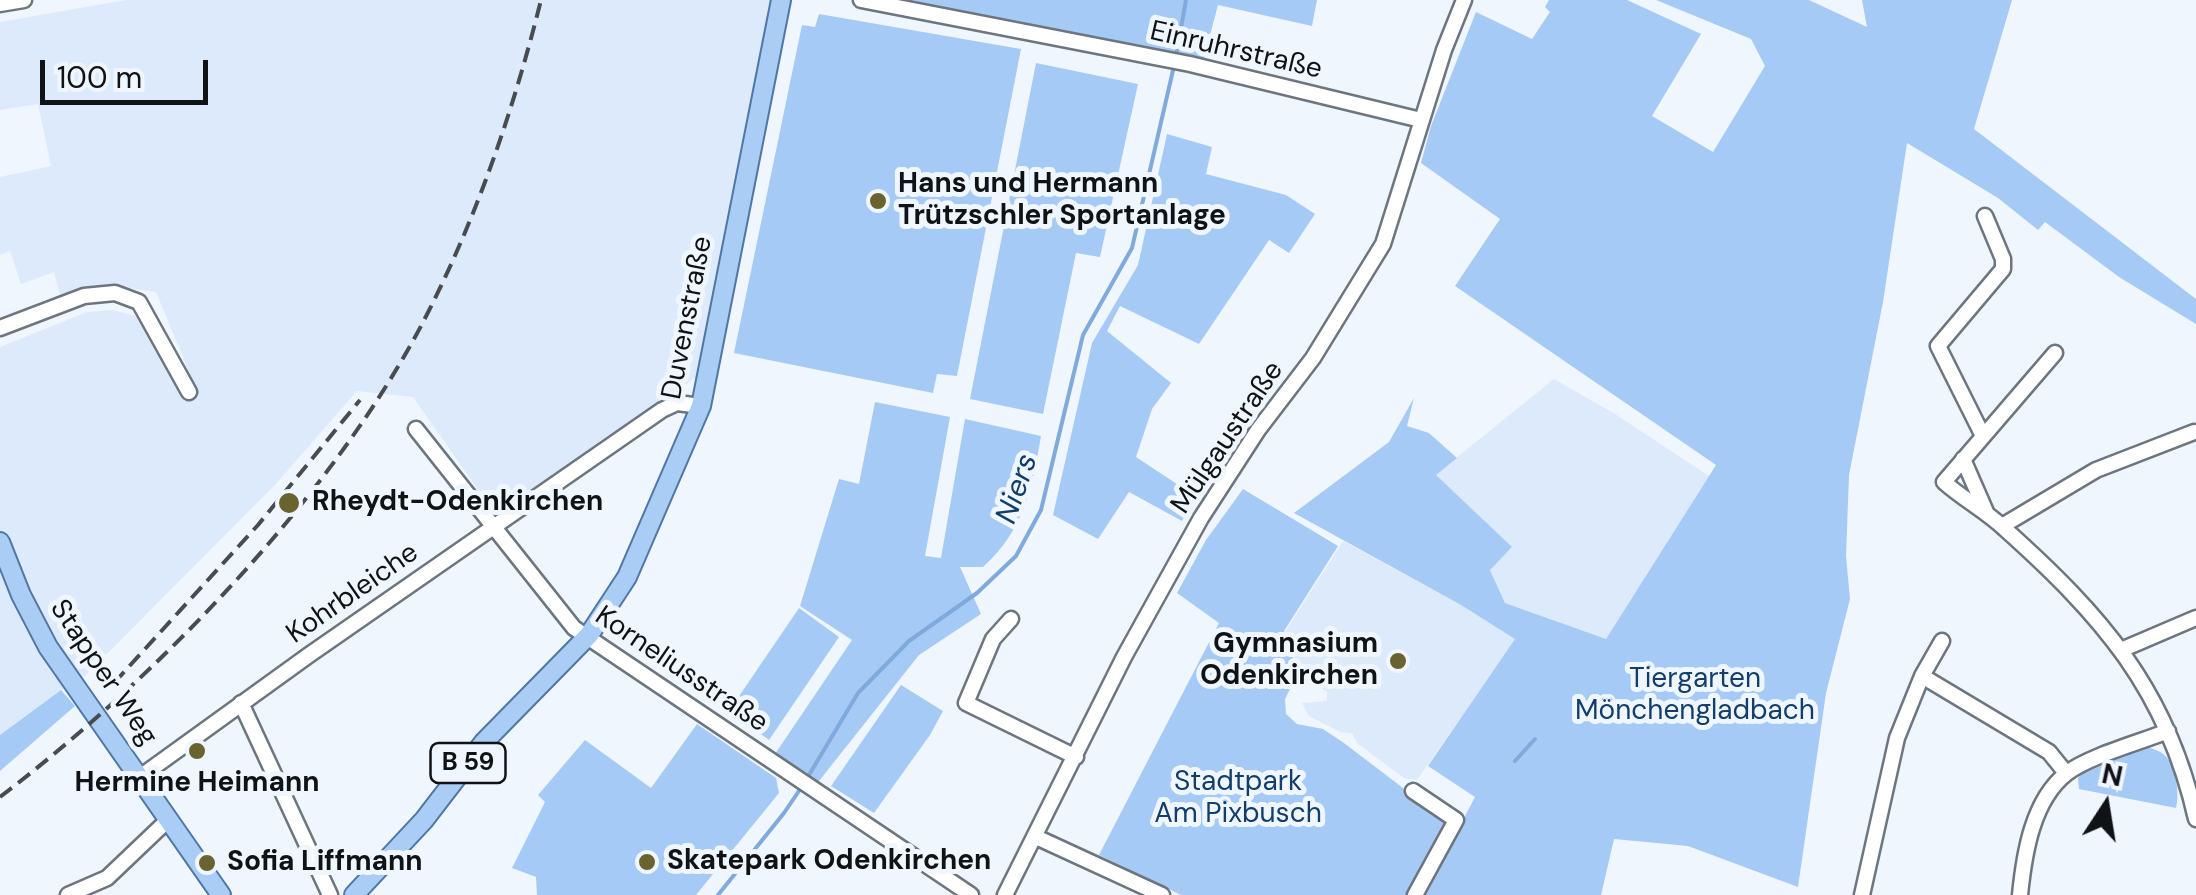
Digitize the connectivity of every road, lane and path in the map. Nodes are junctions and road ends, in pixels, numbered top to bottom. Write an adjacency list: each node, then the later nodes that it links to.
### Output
1 (24, 0): 5 (street)
2 (782, 0): 11 (main road, Duvenstraße / B 59)
3 (862, 0): 6 (street, Einruhrstraße)
4 (1464, 0): 6 (street, Mülgaustraße)
5 (0, 4)
6 (1421, 120): 28 (street, Mülgaustraße)
7 (1985, 216): 14 (street)
8 (0, 328): 10 (street)
9 (2055, 352): 14 (street)
10 (189, 392)
11 (702, 406): 17 (street, Kohrbleiche); 22 (main road, Duvenstraße / B 59)
12 (416, 429): 17 (street, Korneliusstraße)
13 (2194, 432): 18 (street)
14 (1982, 436): 15 (street)
15 (1964, 459): 16 (street); 16 (street)
16 (1988, 515): 18 (street)
17 (494, 526): 22 (street, Korneliusstraße); 26 (street, Kohrbleiche)
18 (2002, 526): 24 (street)
19 (0, 542): 30 (main road, Stapper Weg)
20 (2196, 618): 24 (street)
21 (1011, 619): 28 (street)
22 (589, 635): 36 (main road, Duvenstraße / B 59); 40 (street, Korneliusstraße)
23 (1942, 641): 25 (street)
24 (2121, 650): 27 (street)
25 (1922, 676): 29 (street); 44 (street)
26 (242, 703): 30 (street, Kohrbleiche); 39 (street)
27 (2168, 731): 29 (street); 32 (street)
28 (1076, 757): 35 (street, Mülgaustraße)
29 (2066, 773): 45 (street)
30 (140, 777): 33 (main road, Stapper Weg)
31 (1414, 791): 43 (street)
32 (2193, 792): 34 (street)
33 (169, 819): 37 (street); 38 (main road, Stapper Weg)
34 (2196, 819)
35 (1036, 837): 41 (street, Mülgaustraße); 42 (street)
36 (359, 894)
37 (68, 895)
38 (221, 895)
39 (330, 895)
40 (971, 895)
41 (1005, 895)
42 (1162, 895)
43 (1415, 895)
44 (1862, 895)
45 (2020, 895)

